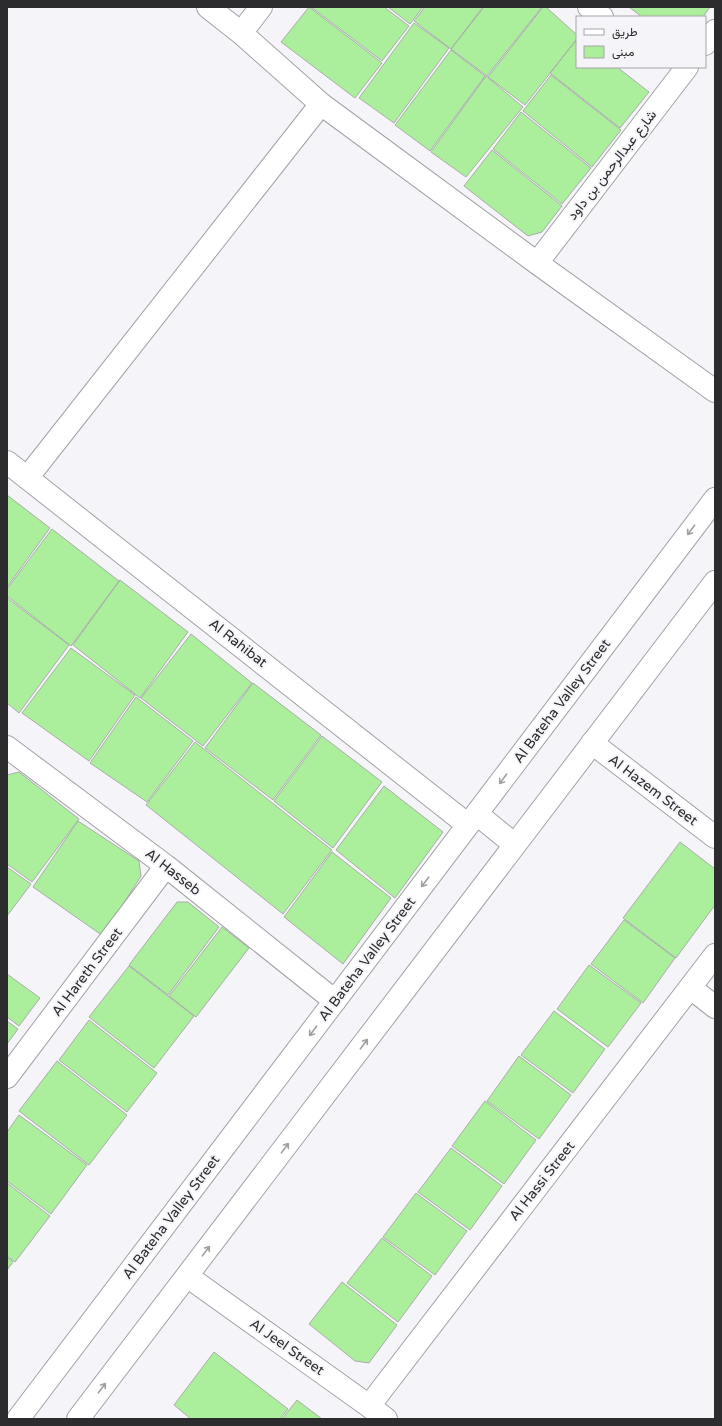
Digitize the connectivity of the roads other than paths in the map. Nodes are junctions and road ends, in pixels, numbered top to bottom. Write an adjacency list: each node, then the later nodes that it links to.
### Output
1 (208, 7): 6 (street)
2 (262, 7): 6 (street)
3 (589, 7): 4 (street)
4 (601, 16)
5 (715, 31): 7 (street)
6 (241, 32): 9 (street)
7 (706, 43)
8 (678, 70): 10 (street, شارع عبدالرحمن بن داود)
9 (321, 104): 10 (street); 13 (street)
10 (536, 263): 11 (street)
11 (715, 391)
12 (7, 462): 13 (street, Al Rahibat)
13 (27, 478): 18 (street, Al Rahibat)
14 (715, 499): 18 (street, Al Bateha Valley Street, one-way to 18)
15 (715, 582): 16 (street)
16 (592, 744): 19 (street, Al Hazem Street); 20 (street)
17 (7, 747): 21 (street, Al Hasseb)
18 (472, 819): 20 (street, Al Rahibat); 24 (street, Al Bateha Valley Street, one-way to 24)
19 (715, 837)
20 (515, 845): 27 (street, one-way to 20)
21 (166, 866): 24 (street, Al Hasseb); 26 (street, Al Hareth Street)
22 (715, 955): 23 (street, Al Hassi Street)
23 (690, 988): 25 (street); 28 (street, Al Hassi Street)
24 (335, 1001): 29 (street, Al Bateha Valley Street, one-way to 29)
25 (715, 1007)
26 (7, 1077)
27 (187, 1276): 28 (street, Al Jeel Street); 30 (street, one-way to 27)
28 (369, 1406): 31 (street, Al Jeel Street)
29 (18, 1419)
30 (78, 1419)
31 (386, 1419)

